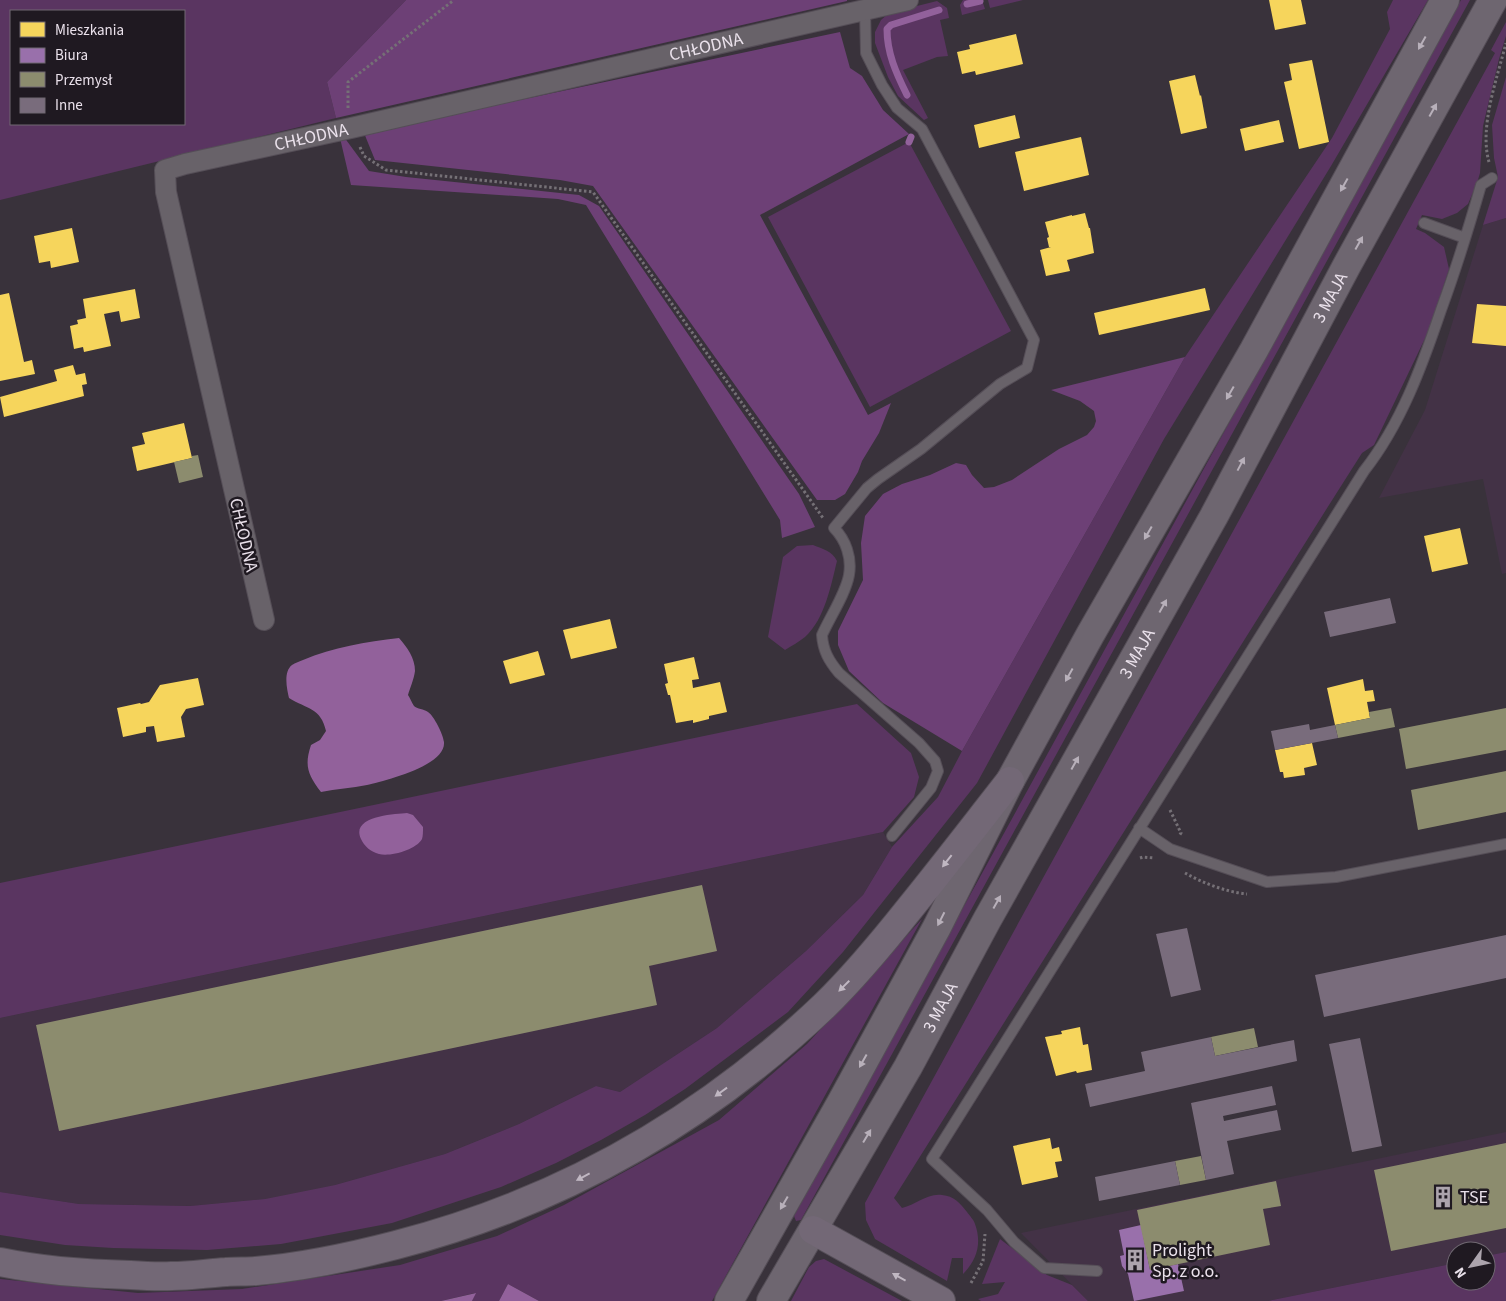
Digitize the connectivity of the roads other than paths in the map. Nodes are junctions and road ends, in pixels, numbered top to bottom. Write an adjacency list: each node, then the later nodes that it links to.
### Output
1 (908, 0): 4 (street, CHŁODNA)
2 (1445, 0): 9 (main road, one-way to 9)
3 (1493, 0): 13 (main road, 3 MAJA, one-way to 3)
4 (865, 11): 8 (street, CHŁODNA); 11 (lane)
5 (1492, 178): 7 (lane)
6 (1424, 223): 7 (lane)
7 (1465, 238): 10 (lane)
8 (264, 620)
9 (1010, 781): 14 (main road, one-way to 14); 15 (highway, one-way to 15)
10 (1139, 828): 12 (lane); 16 (lane)
11 (892, 836)
12 (1506, 844)
13 (813, 1230): 14 (main road); 18 (main road, 3 MAJA); 19 (highway, one-way to 13)
14 (753, 1256): 17 (main road)
15 (0, 1262)
16 (1097, 1271)
17 (729, 1301)
18 (771, 1301)
19 (941, 1301)

